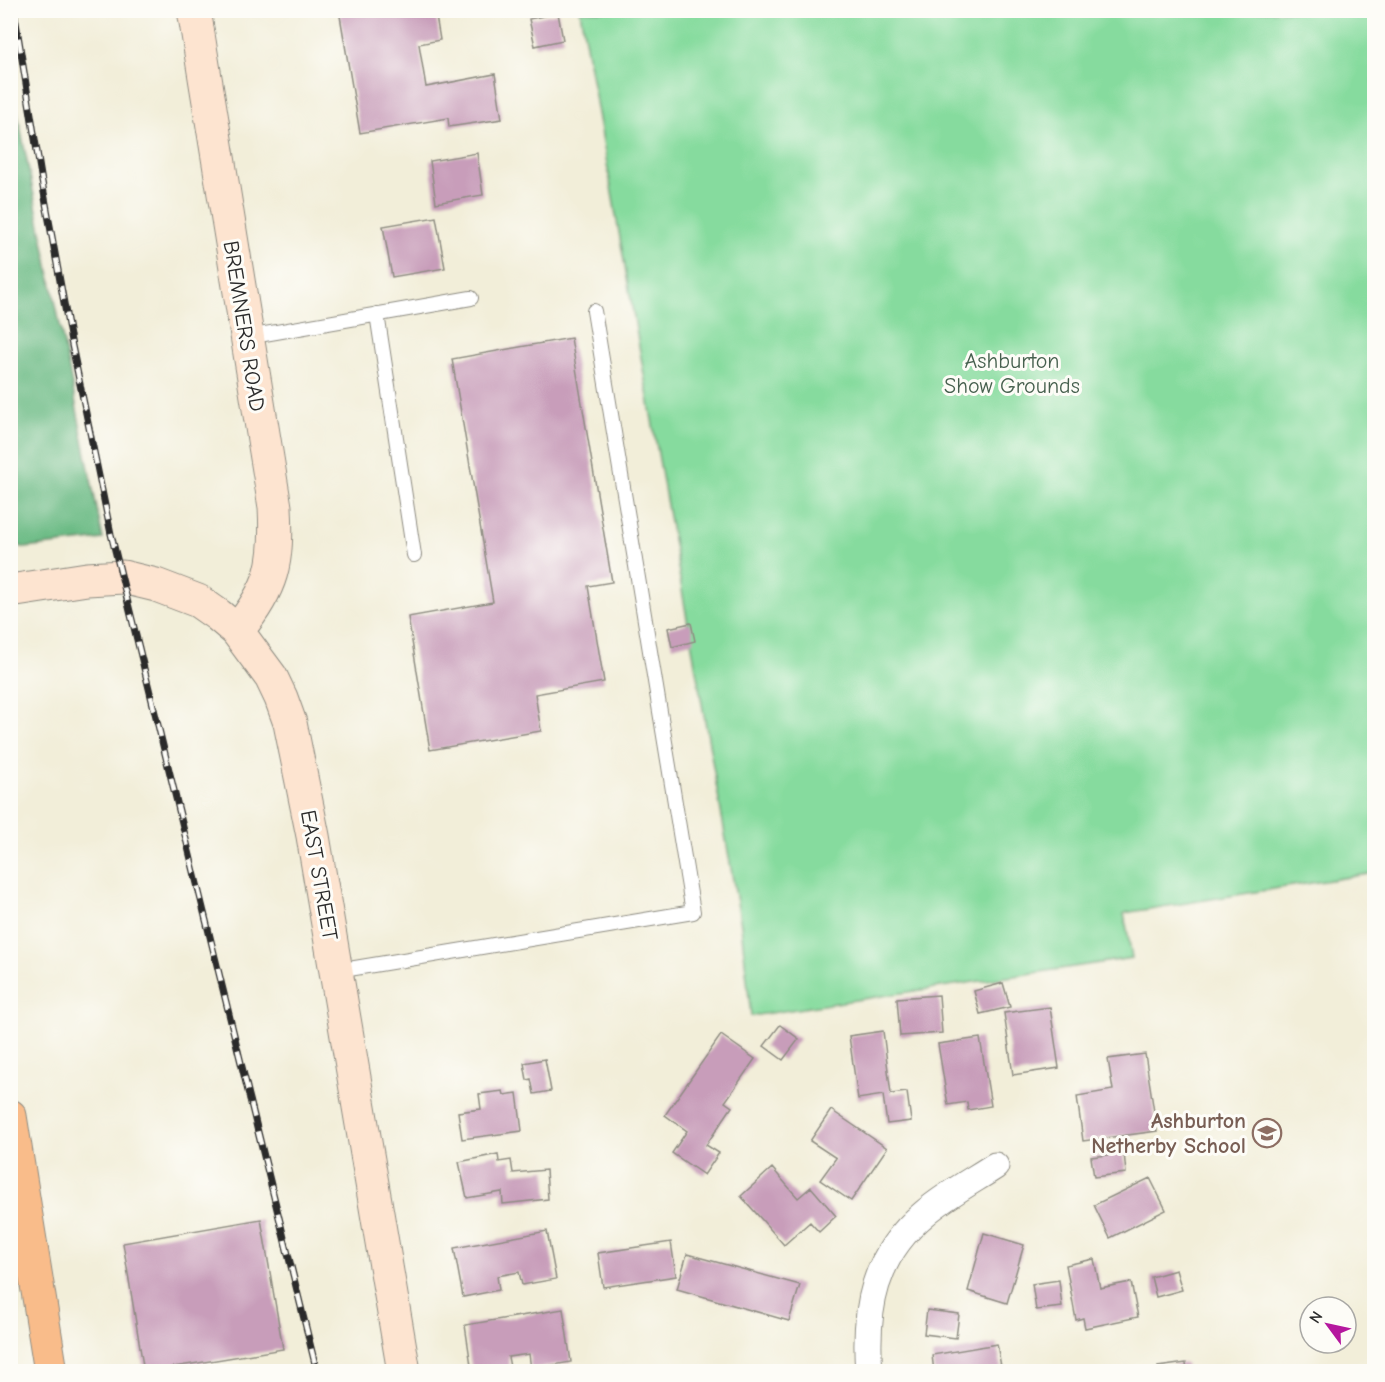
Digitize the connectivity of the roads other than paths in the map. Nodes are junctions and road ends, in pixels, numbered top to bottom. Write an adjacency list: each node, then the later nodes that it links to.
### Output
1 (194, 10): 5 (main road, BREMNERS ROAD)
2 (471, 297): 4 (lane)
3 (594, 311): 9 (lane)
4 (377, 314): 5 (lane); 6 (lane)
5 (247, 337): 8 (main road, BREMNERS ROAD)
6 (414, 555)
7 (10, 591): 8 (main road, EAST STREET)
8 (237, 631): 9 (main road, EAST STREET)
9 (337, 972): 14 (main road, EAST STREET)
10 (10, 1116): 12 (highway)
11 (995, 1166): 15 (street)
12 (19, 1224): 13 (highway)
13 (51, 1371)
14 (404, 1371)
15 (869, 1371)

